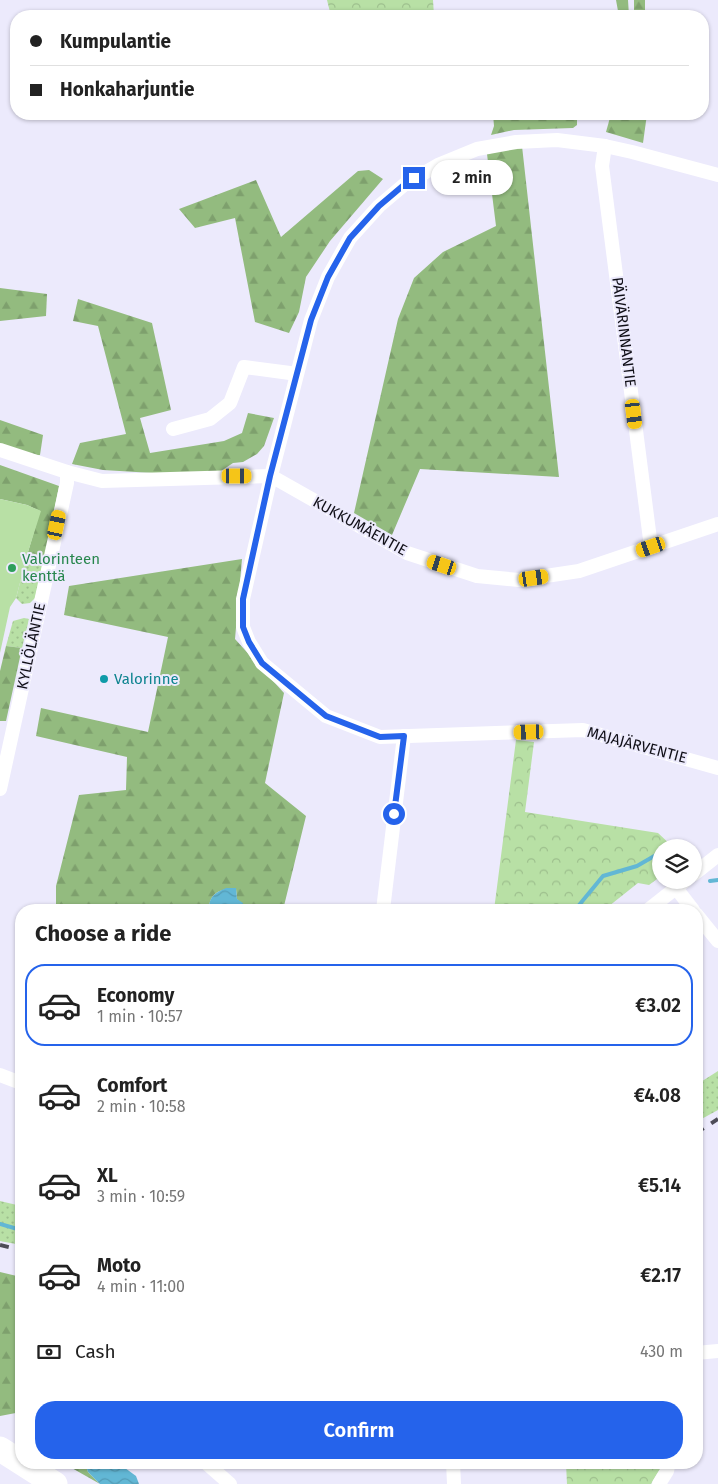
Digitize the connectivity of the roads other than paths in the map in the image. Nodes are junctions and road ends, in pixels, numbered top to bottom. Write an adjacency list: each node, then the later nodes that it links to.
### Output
1 (605, 146): 2 (street, MAJAJÄRVENTIE); 7 (street, MAJAJÄRVENTIE); 9 (street, PÄIVÄRINNANTIE)
2 (718, 175)
3 (290, 373): 4 (street)
4 (173, 429)
5 (0, 450): 6 (street)
6 (67, 472): 7 (street); 12 (street, KYLLÖLÄNTIE)
7 (270, 476): 9 (street, KUKKUMÄENTIE); 10 (street, MAJAJÄRVENTIE)
8 (718, 524): 9 (street, KUKKUMÄENTIE)
9 (651, 547)
10 (404, 736): 11 (street, MAJAJÄRVENTIE); 17 (street)
11 (718, 768)
12 (0, 789)
13 (718, 855): 14 (street)
14 (702, 868)
15 (675, 889): 18 (street)
16 (684, 889): 19 (street)
17 (384, 904)
18 (656, 904)
19 (691, 904)
20 (703, 923): 21 (street)
21 (718, 941)
22 (0, 1075): 23 (street)
23 (15, 1081)
24 (718, 1351): 25 (street)
25 (703, 1352)
26 (0, 1449): 27 (highway)
27 (15, 1459)
28 (31, 1469): 32 (highway)
29 (213, 1469): 33 (street)
30 (453, 1469): 34 (street)
31 (668, 1469): 35 (street)
32 (55, 1484)
33 (230, 1484)
34 (454, 1484)
35 (659, 1484)

